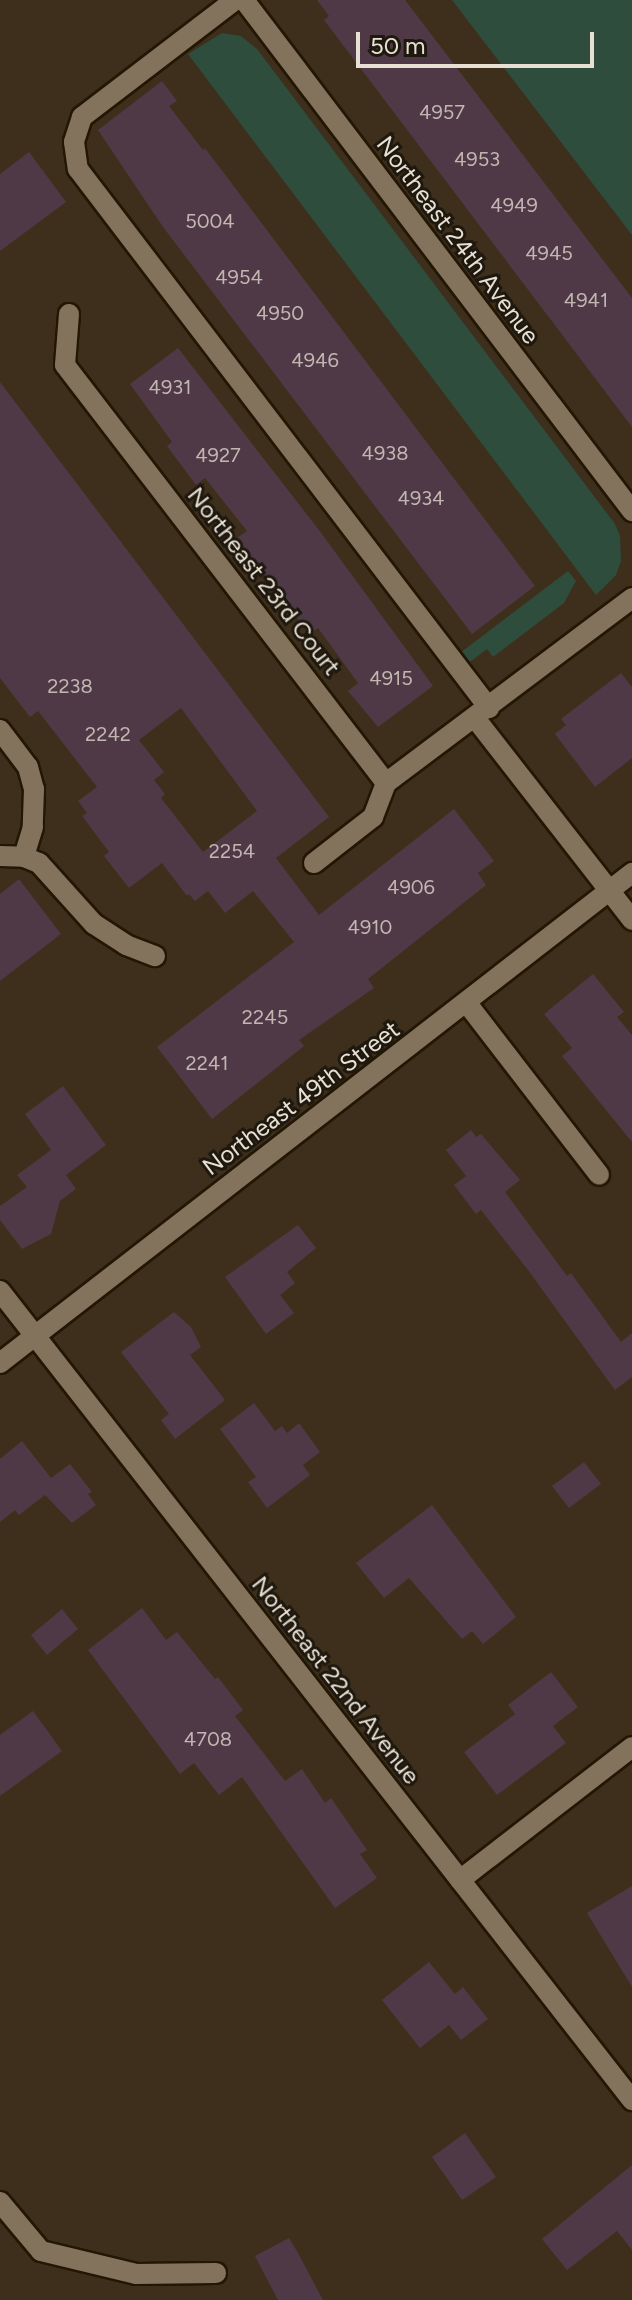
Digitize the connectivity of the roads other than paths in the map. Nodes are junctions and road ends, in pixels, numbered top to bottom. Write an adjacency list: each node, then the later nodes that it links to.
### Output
1 (235, 0): 6 (street)
2 (244, 0): 4 (street, Northeast 24th Avenue)
3 (69, 314): 8 (street, Northeast 23rd Court)
4 (632, 511)
5 (632, 598): 6 (street)
6 (482, 713): 8 (street); 13 (street)
7 (0, 730): 10 (street)
8 (386, 783): 11 (street)
9 (0, 856): 10 (street)
10 (24, 857): 15 (street)
11 (314, 863)
12 (632, 873): 13 (street, Northeast 49th Street)
13 (609, 891): 14 (street); 16 (street, Northeast 49th Street)
14 (632, 920)
15 (155, 956)
16 (466, 1002): 17 (street); 19 (street, Northeast 49th Street)
17 (599, 1175)
18 (0, 1291): 19 (street, Northeast 22nd Avenue)
19 (34, 1336): 20 (street, Northeast 49th Street); 22 (street, Northeast 22nd Avenue)
20 (0, 1363)
21 (632, 1747): 22 (street)
22 (460, 1880): 23 (street, Northeast 22nd Avenue)
23 (632, 2100)
24 (0, 2202): 25 (street)
25 (216, 2273)

